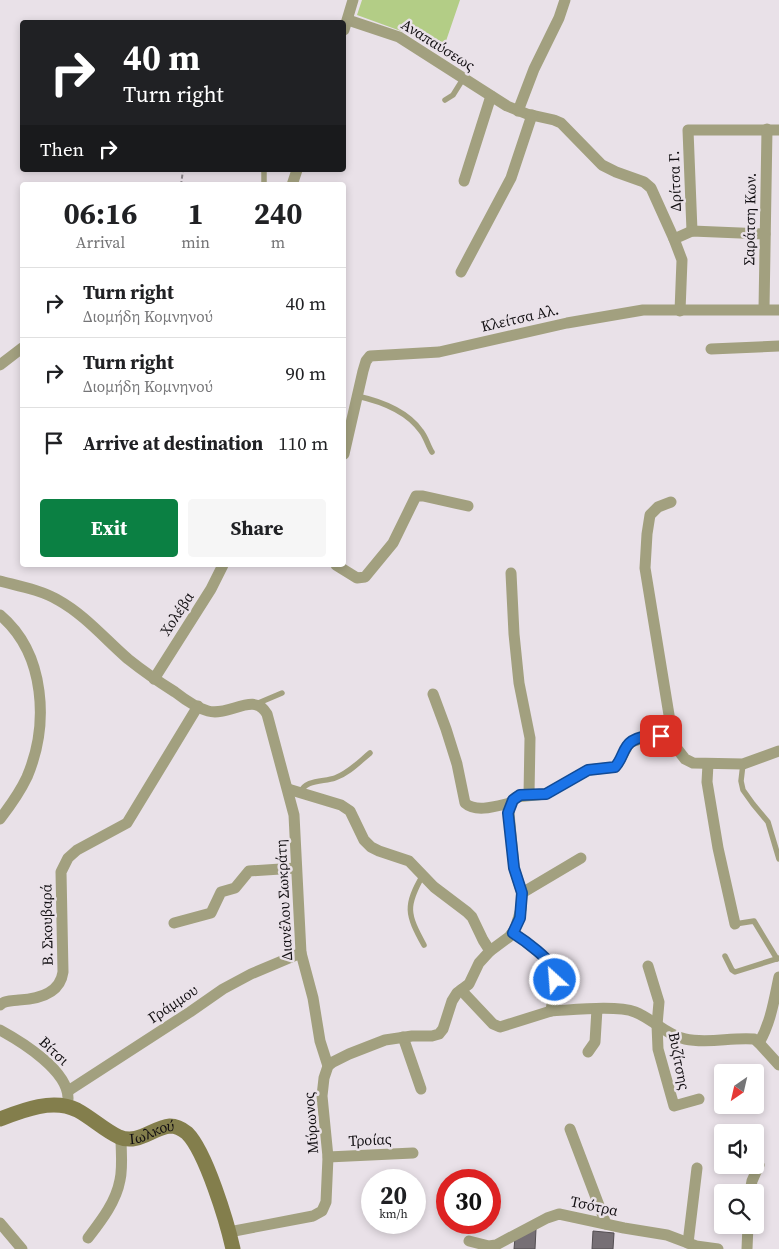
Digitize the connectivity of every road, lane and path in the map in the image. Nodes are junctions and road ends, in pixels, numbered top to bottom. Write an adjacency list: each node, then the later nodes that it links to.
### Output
1 (353, 0): 3 (street)
2 (565, 0): 7 (street)
3 (346, 25): 4 (street, Αναπαύσεως)
4 (463, 79): 5 (street, Αναπαύσεως); 6 (lane)
5 (491, 96): 7 (street, Αναπαύσεως); 10 (street)
6 (445, 100)
7 (518, 110): 8 (street, Αναπαύσεως)
8 (532, 115): 13 (street, Αναπαύσεως); 14 (street)
9 (773, 129): 11 (street, Δρίτσα Γ.); 12 (street, Σαράτση Κων.)
10 (464, 181)
11 (692, 231): 12 (street); 13 (street)
12 (765, 234): 15 (street, Σαράτση Κων.)
13 (674, 239): 17 (street, Αναπαύσεως)
14 (460, 272)
15 (764, 309): 16 (street, Κλείτσα Αλ.); 17 (street, Κλείτσα Αλ.)
16 (779, 310)
17 (680, 311): 22 (street, Κλείτσα Αλ.)
18 (779, 346): 19 (street)
19 (711, 349)
20 (20, 350): 21 (street)
21 (0, 366)
22 (356, 396): 23 (street, Κλείτσα Αλ.); 24 (lane)
23 (346, 444)
24 (432, 452)
25 (671, 502): 37 (street)
26 (468, 506): 28 (street)
27 (221, 567): 32 (street, Χολέβα)
28 (339, 567)
29 (511, 573): 44 (street)
30 (0, 581): 32 (street)
31 (0, 615): 46 (street)
32 (154, 678): 36 (street)
33 (282, 693): 35 (lane)
34 (433, 694): 45 (street)
35 (256, 704): 36 (street); 42 (street, Διανέλου Σωκράτη)
36 (198, 706): 63 (street, Β. Σκουβαρά)
37 (668, 738): 40 (street); 44 (street)
38 (779, 751): 41 (street)
39 (370, 753): 43 (lane)
40 (708, 764): 41 (street); 53 (street)
41 (743, 764): 48 (lane)
42 (288, 789): 43 (street); 49 (street, Διανέλου Σωκράτη)
43 (300, 793): 50 (street)
44 (529, 795): 45 (street)
45 (510, 803): 51 (street)
46 (0, 819)
47 (581, 858): 51 (street)
48 (779, 859)
49 (296, 868): 52 (street); 57 (street, Διανέλου Σωκράτη)
50 (423, 875): 55 (lane); 56 (street)
51 (522, 893): 54 (street)
52 (174, 923)
53 (735, 924): 59 (lane)
54 (513, 933): 56 (street); 65 (street)
55 (424, 945)
56 (490, 951): 62 (street)
57 (301, 953): 72 (street, Διανέλου Σωκράτη); 74 (street, Γράμμου)
58 (725, 956): 59 (lane)
59 (778, 959)
60 (648, 966): 66 (street, Βυζίτσης)
61 (779, 977): 69 (street)
62 (461, 990): 65 (street); 68 (street)
63 (0, 1005)
64 (597, 1009): 65 (street); 66 (street); 70 (street)
65 (551, 1011)
66 (657, 1025): 69 (street); 75 (street, Βυζίτσης)
67 (0, 1030): 74 (street, Βίτσι)
68 (403, 1037): 72 (street); 73 (street)
69 (759, 1043): 71 (street)
70 (588, 1052)
71 (779, 1065)
72 (328, 1066): 80 (street, Μύρωνος)
73 (421, 1089)
74 (68, 1099): 76 (main road, Ιωλκού); 78 (main road, Ιωλκού)
75 (699, 1099)
76 (0, 1118)
77 (570, 1129): 83 (street)
78 (121, 1138): 84 (main road, Ιωλκού); 86 (street)
79 (414, 1153): 80 (street, Τροίας)
80 (328, 1158): 84 (street, Μύρωνος)
81 (697, 1168): 88 (street)
82 (0, 1223): 90 (street)
83 (606, 1224): 88 (street, Τσότρα); 89 (street, Τσότρα)
84 (229, 1232): 91 (main road, Ιωλκού)
85 (748, 1234): 93 (street)
86 (88, 1238)
87 (469, 1241): 89 (street, Τσότρα)
88 (688, 1243): 92 (street, Τσότρα)
89 (488, 1247)
90 (22, 1249)
91 (233, 1249)
92 (718, 1249)
93 (747, 1249)

